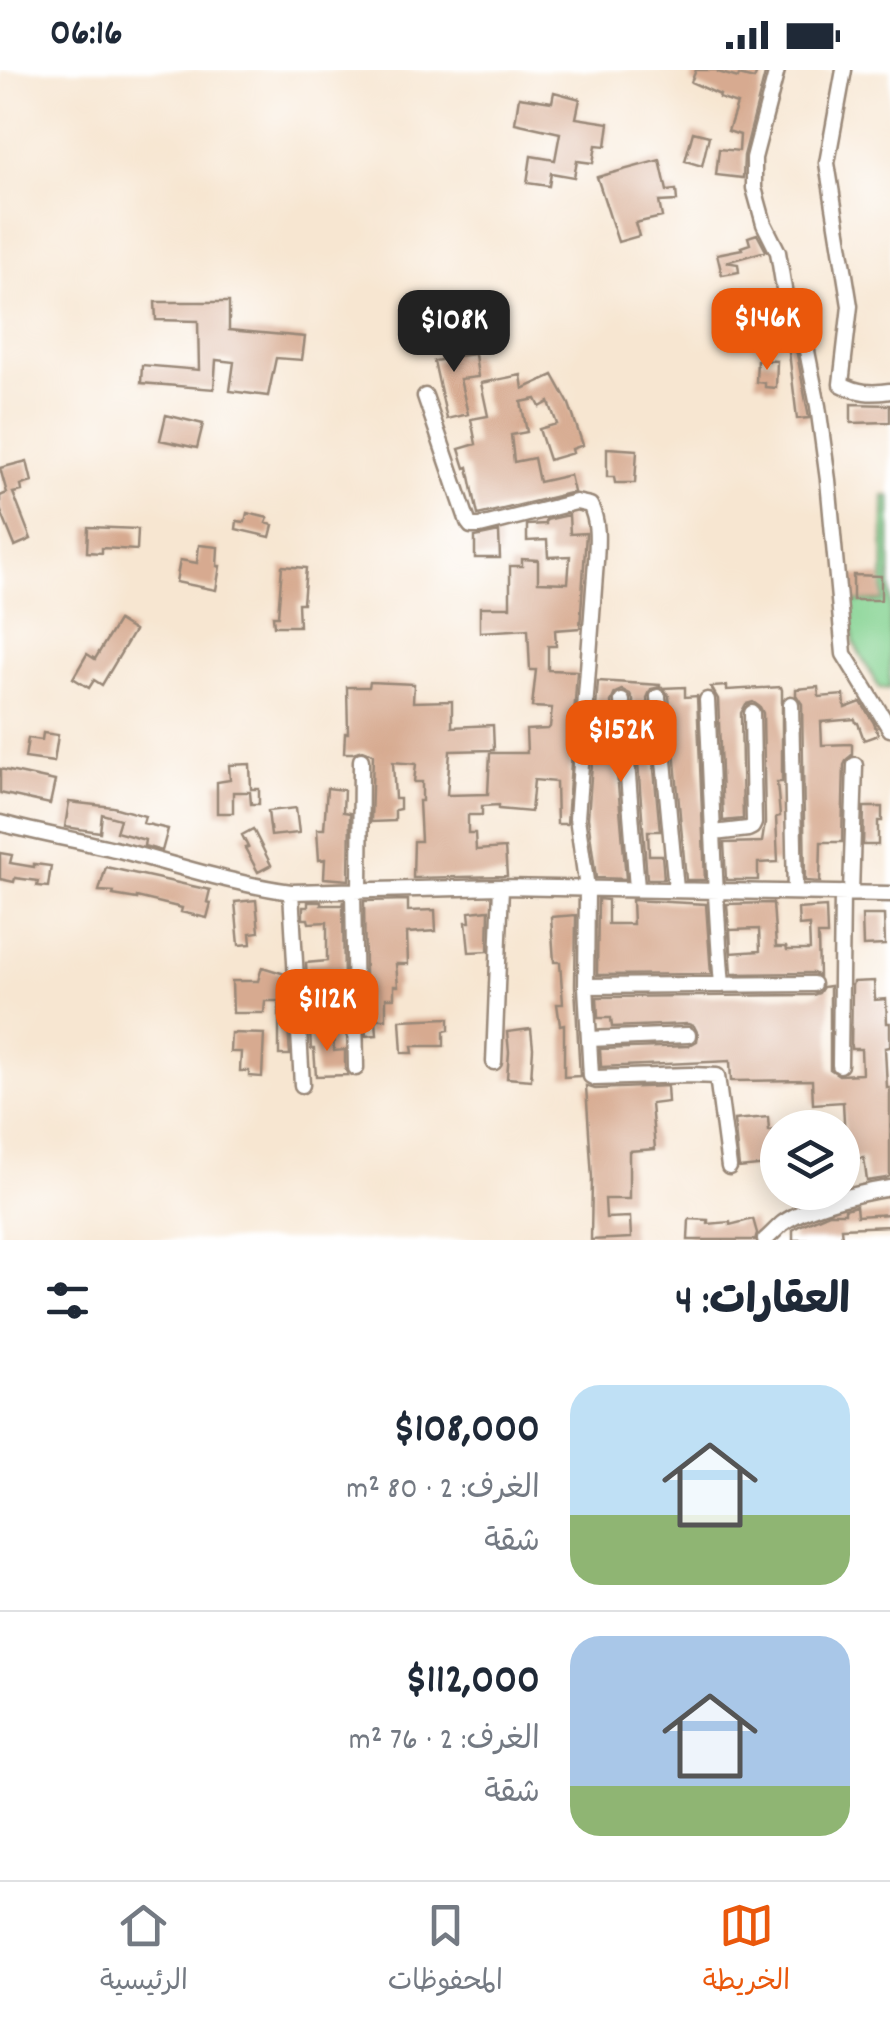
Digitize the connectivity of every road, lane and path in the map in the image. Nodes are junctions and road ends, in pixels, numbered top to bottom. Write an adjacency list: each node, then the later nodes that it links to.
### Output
1 (777, 70): 10 (street)
2 (844, 70): 3 (street)
3 (890, 391)
4 (424, 396): 16 (street)
5 (658, 697): 18 (street)
6 (707, 700): 14 (street)
7 (622, 701): 17 (street)
8 (791, 704): 22 (street)
9 (752, 713): 14 (street)
10 (890, 729)
11 (361, 760): 20 (street)
12 (855, 765): 23 (street)
13 (0, 823): 21 (street)
14 (714, 834): 19 (street)
15 (501, 887): 16 (street); 20 (street); 30 (street)
16 (587, 888): 17 (street); 27 (street)
17 (636, 888): 18 (street)
18 (676, 889): 19 (street)
19 (714, 890): 22 (street); 26 (street)
20 (356, 891): 21 (street); 32 (street)
21 (291, 892): 33 (street)
22 (795, 892): 23 (street)
23 (846, 893): 24 (street); 31 (street)
24 (890, 894)
25 (813, 984): 26 (street)
26 (722, 985): 27 (street)
27 (586, 986): 29 (street)
28 (688, 1035): 29 (street)
29 (589, 1039): 34 (street)
30 (494, 1062)
31 (840, 1065)
32 (356, 1068)
33 (302, 1085)
34 (729, 1168)
35 (890, 1188): 36 (street)
36 (765, 1240)

